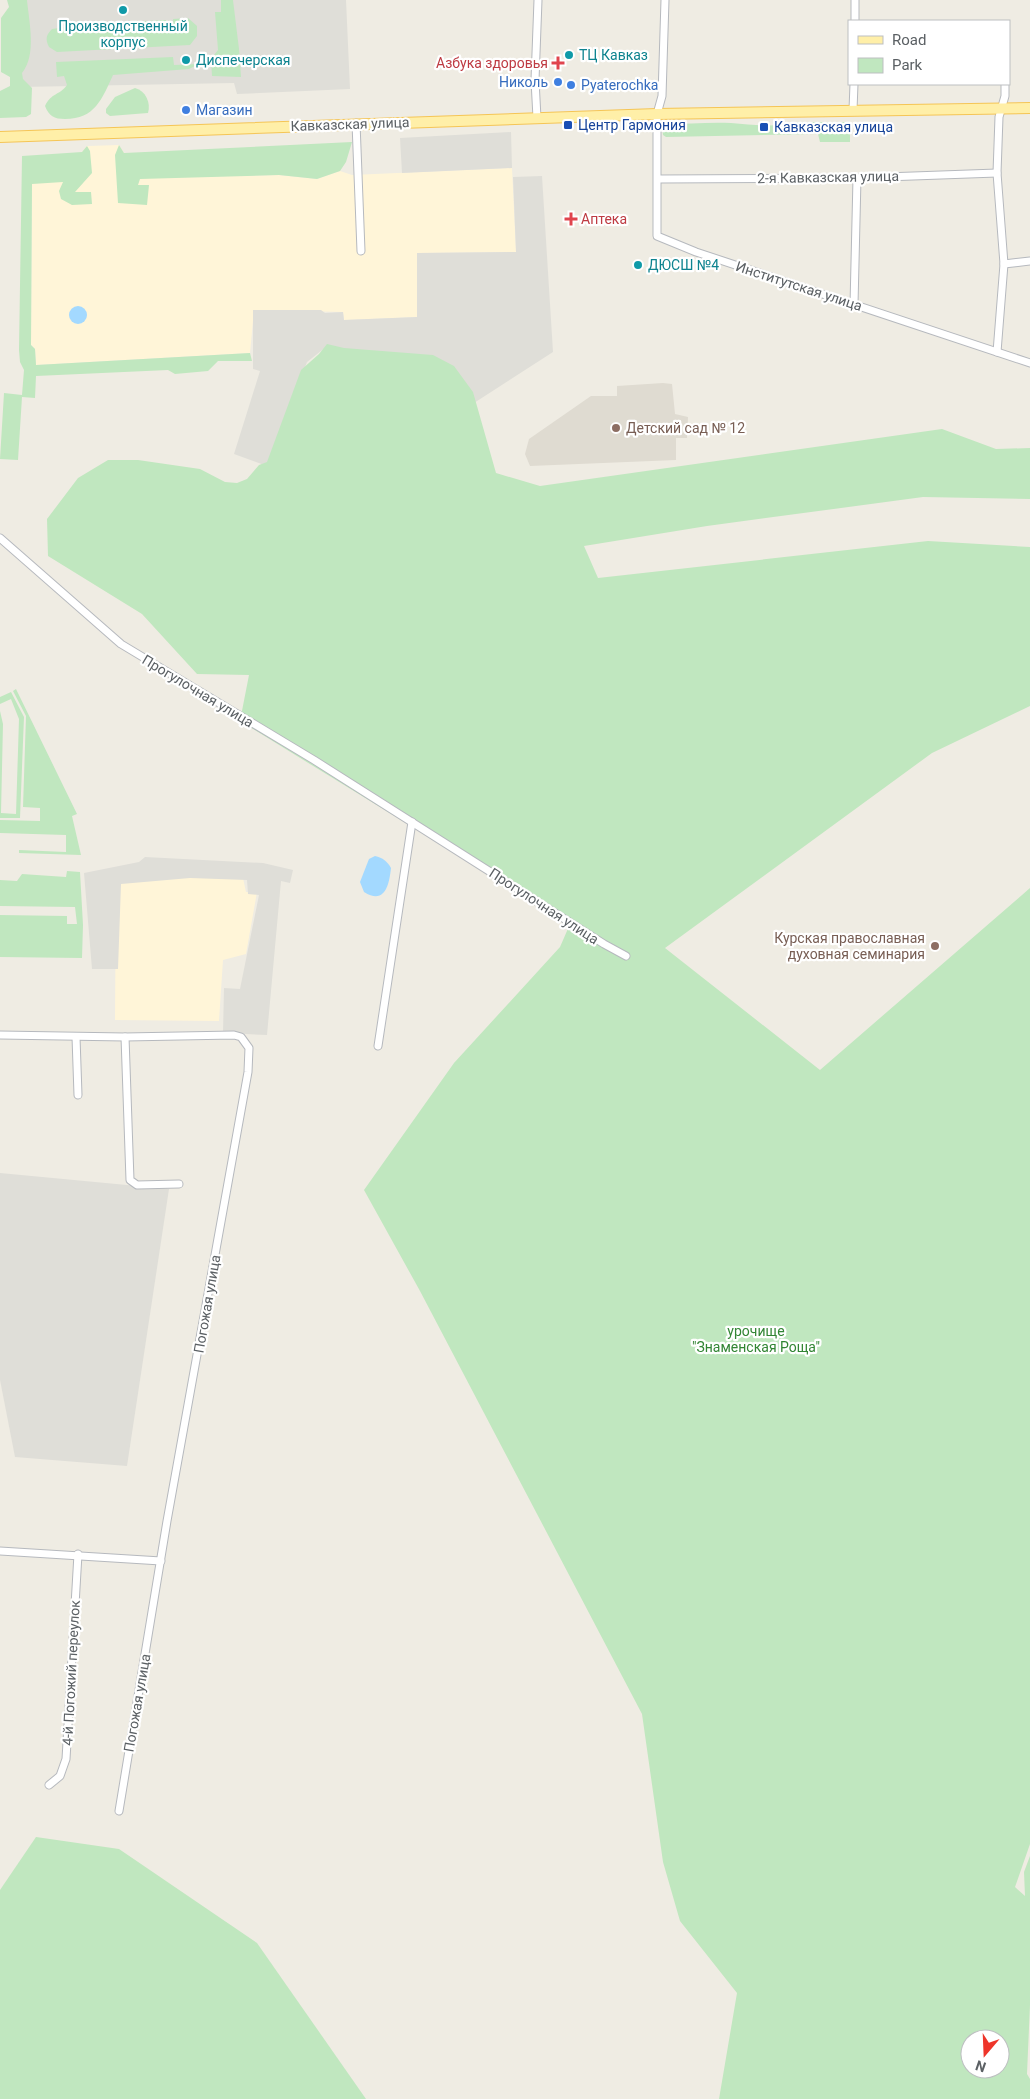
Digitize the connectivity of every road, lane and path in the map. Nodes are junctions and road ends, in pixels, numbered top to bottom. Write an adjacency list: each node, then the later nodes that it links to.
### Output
1 (538, 0): 11 (street)
2 (665, 0): 10 (street, Институтская улица)
3 (855, 0): 4 (street)
4 (855, 20)
5 (854, 85): 9 (street)
6 (1005, 85): 7 (street)
7 (1002, 108): 8 (main road, Кавказская улица); 9 (main road, Кавказская улица); 14 (street)
8 (1030, 108)
9 (853, 110): 10 (main road, Кавказская улица)
10 (657, 114): 11 (main road, Кавказская улица); 16 (street, Институтская улица)
11 (537, 118): 12 (main road, Кавказская улица)
12 (356, 123): 13 (main road, Кавказская улица); 17 (street)
13 (0, 137)
14 (997, 173): 15 (street, 2-я Кавказская улица); 19 (street)
15 (857, 178): 16 (street, 2-я Кавказская улица); 20 (street)
16 (658, 179): 20 (street, Институтская улица)
17 (361, 251)
18 (1030, 261): 19 (street)
19 (1004, 264): 21 (street)
20 (854, 305): 21 (street, Институтская улица)
21 (997, 352): 22 (street, Институтская улица)
22 (1030, 363)
23 (0, 538): 24 (street, Прогулочная улица)
24 (412, 822): 25 (street, Прогулочная улица); 29 (street)
25 (626, 956)
26 (0, 1035): 27 (street, Погожая улица)
27 (76, 1037): 28 (street, Погожая улица); 30 (street)
28 (125, 1037): 31 (street); 34 (street, Погожая улица)
29 (378, 1046)
30 (78, 1095)
31 (179, 1184)
32 (0, 1551): 33 (street)
33 (78, 1554): 34 (street); 35 (street, 4-й Погожий переулок)
34 (161, 1561): 36 (street, Погожая улица)
35 (48, 1786)
36 (119, 1811)

